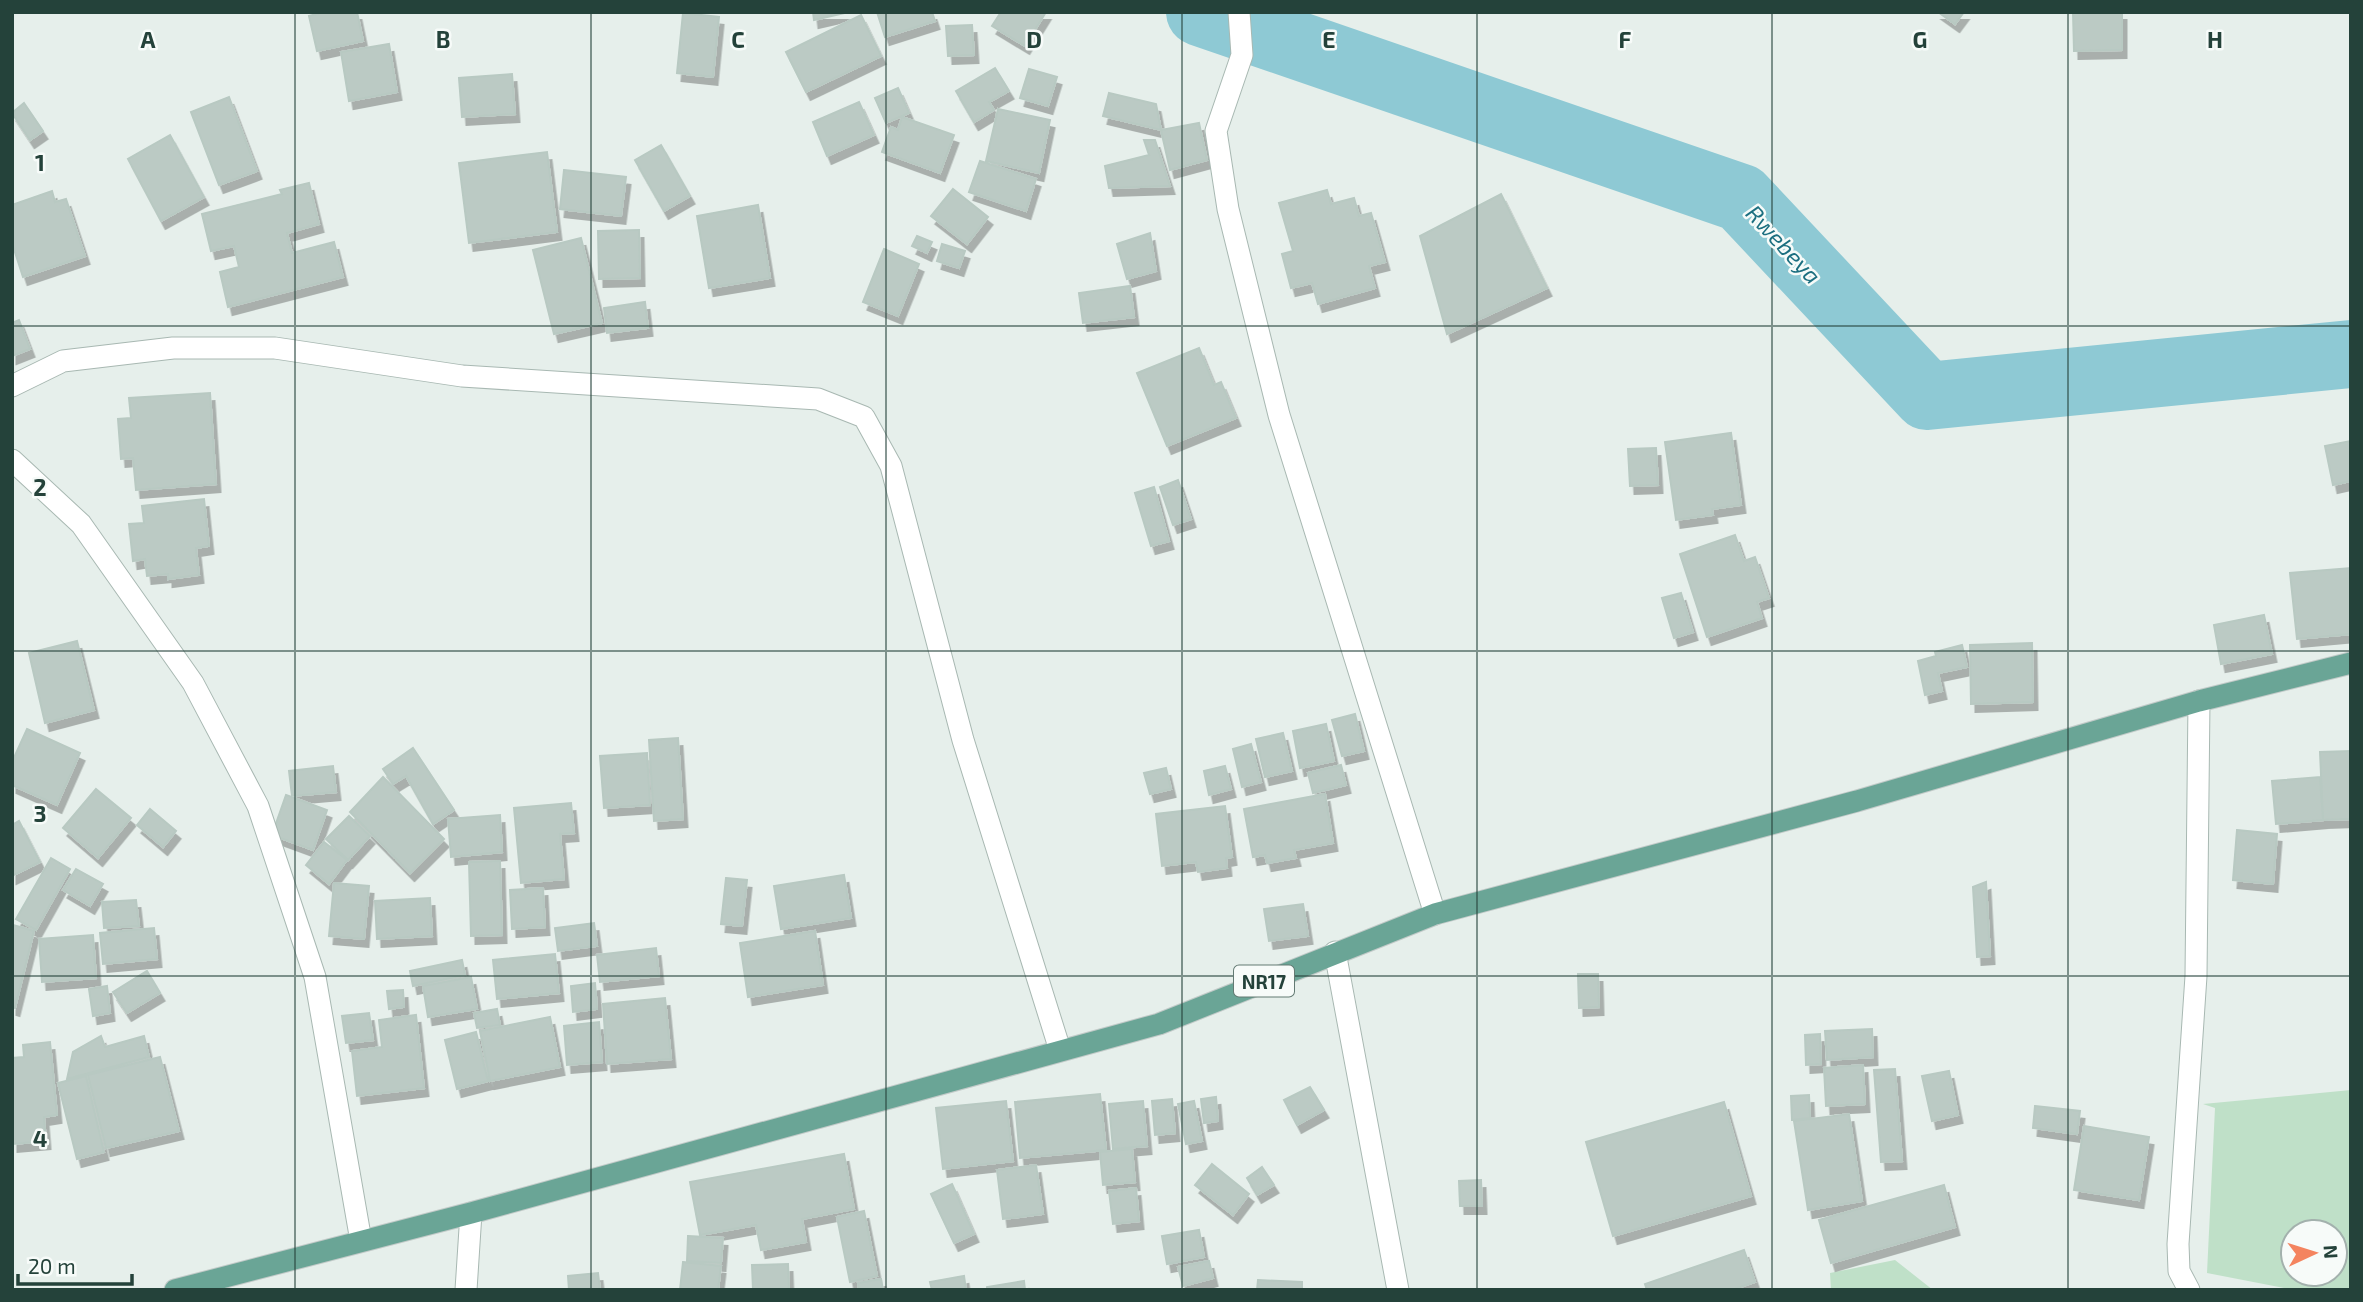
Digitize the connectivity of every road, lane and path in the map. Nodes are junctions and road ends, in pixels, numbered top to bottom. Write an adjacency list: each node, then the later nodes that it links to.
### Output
1 (1239, 12): 6 (street)
2 (12, 386): 8 (street)
3 (12, 460): 10 (street)
4 (2351, 663): 5 (main road, NR17)
5 (2199, 701): 6 (main road, NR17); 14 (street)
6 (1435, 914): 7 (main road, NR17)
7 (1335, 952): 8 (main road, NR17); 13 (street)
8 (1060, 1050): 9 (main road, NR17)
9 (471, 1213): 10 (main road, NR17); 12 (street)
10 (361, 1241): 11 (main road, NR17)
11 (175, 1290)
12 (466, 1290)
13 (1398, 1290)
14 (2189, 1290)

